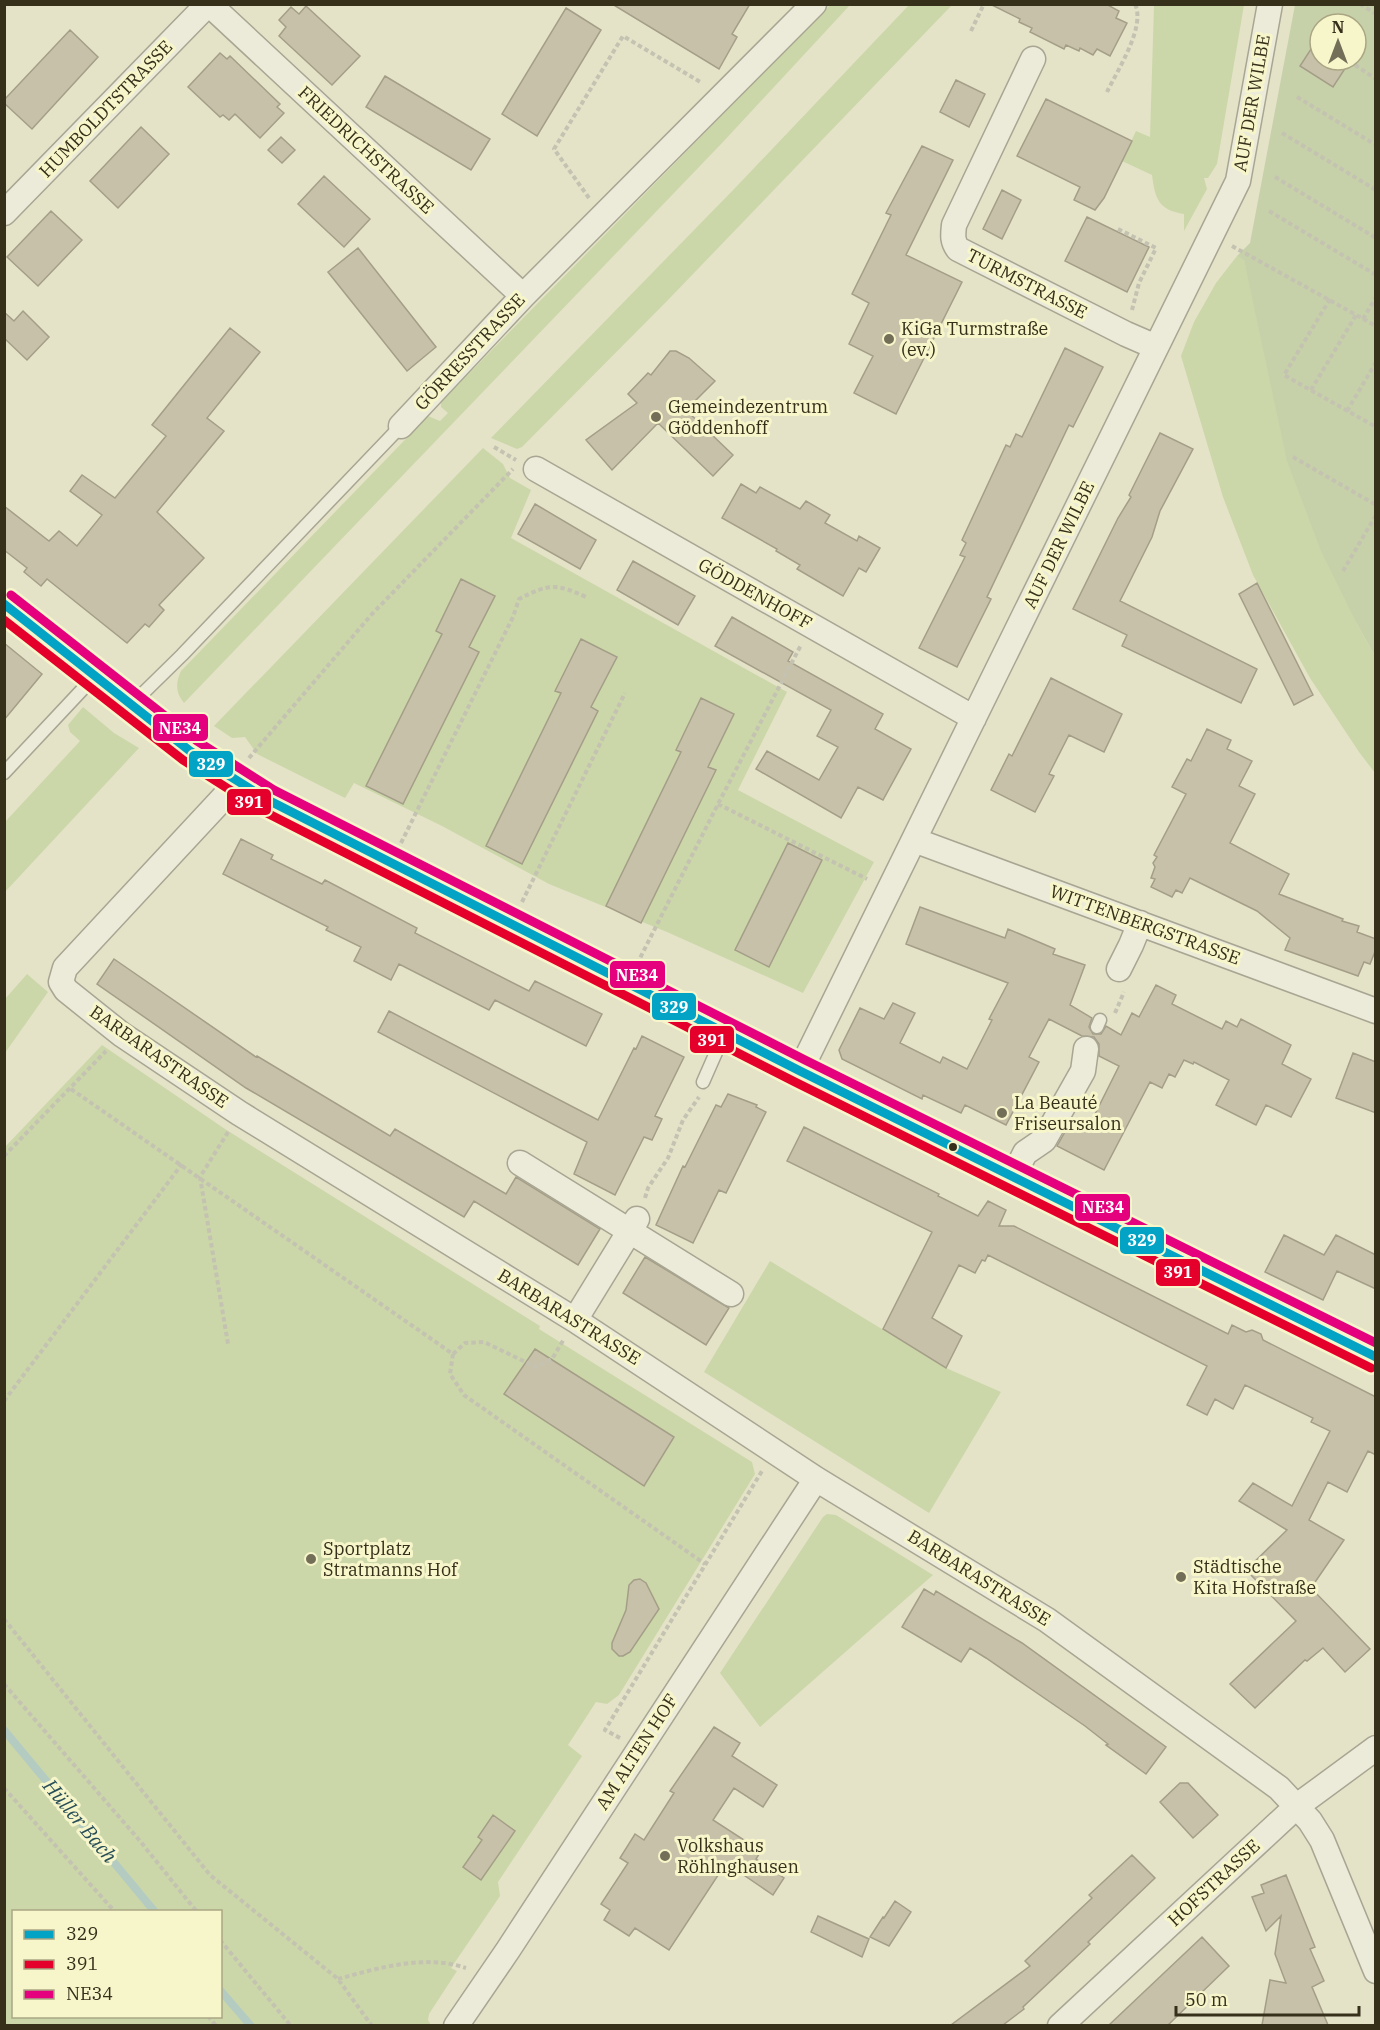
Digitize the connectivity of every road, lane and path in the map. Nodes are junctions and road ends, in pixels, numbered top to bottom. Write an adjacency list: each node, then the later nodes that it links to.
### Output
1 (208, 4): 18 (street, HUMBOLDTSTRASSE); 24 (street, FRIEDRICHSTRASSE)
2 (814, 4): 12 (street, GÖRRESSTRASSE)
3 (984, 4): 8 (path)
4 (1135, 4): 10 (path)
5 (1270, 4): 21 (street, AUF DER WILBE)
6 (1360, 4): 7 (path)
7 (1376, 15)
8 (971, 31)
9 (1033, 59): 30 (street, TURMSTRASSE)
10 (1107, 92)
11 (1297, 97): 14 (path)
12 (721, 99): 19 (street, GÖRRESSTRASSE); 19 (path)
13 (1282, 134): 16 (path)
14 (1376, 145)
15 (1275, 177): 22 (path)
16 (1376, 190)
17 (1269, 210): 23 (path)
18 (4, 213)
19 (602, 216): 24 (street, GÖRRESSTRASSE)
20 (1118, 229): 30 (path)
21 (1212, 234): 26 (path); 31 (street, AUF DER WILBE)
22 (1376, 238)
23 (1376, 275)
24 (523, 296): 35 (street, GÖRRESSTRASSE)
25 (1376, 297): 28 (path)
26 (1330, 299): 27 (path); 33 (path)
27 (1356, 315): 28 (path); 33 (path)
28 (1363, 319): 29 (path)
29 (1376, 326)
30 (1125, 334): 31 (street, TURMSTRASSE)
31 (1156, 347): 48 (street, AUF DER WILBE)
32 (1376, 362): 34 (path)
33 (1311, 390): 34 (path)
34 (1347, 411): 36 (path)
35 (401, 426): 47 (lane, GÖRRESSTRASSE)
36 (1376, 428)
37 (1293, 457): 39 (path)
38 (528, 466): 44 (street, GÖDDENHOFF); 49 (path)
39 (1376, 505)
40 (1376, 515): 41 (path)
41 (1343, 571)
42 (586, 597): 54 (path)
43 (4, 604): 45 (street)
44 (811, 626): 48 (street, GÖDDENHOFF); 52 (path)
45 (95, 676): 47 (street); 50 (lane)
46 (625, 693): 57 (path)
47 (132, 705): 51 (street)
48 (974, 718): 53 (street, AUF DER WILBE)
49 (249, 758)
50 (4, 773)
51 (238, 782): 54 (street); 63 (street, BARBARASTRASSE)
52 (718, 804): 55 (path); 59 (path)
53 (914, 840): 55 (street, AUF DER WILBE); 56 (street, WITTENBERGSTRASSE)
54 (391, 862): 57 (street)
55 (890, 890): 65 (street, AUF DER WILBE)
56 (1140, 923): 58 (street); 60 (street, WITTENBERGSTRASSE)
57 (511, 924): 59 (street)
58 (1119, 969): 61 (path)
59 (627, 983): 62 (street)
60 (1376, 1011)
61 (1099, 1023)
62 (725, 1032): 65 (street); 66 (lane)
63 (121, 1034): 67 (path); 68 (street, BARBARASTRASSE)
64 (1086, 1050): 72 (street)
65 (800, 1071): 72 (street)
66 (702, 1082): 74 (path)
67 (71, 1089): 69 (path); 71 (path)
68 (239, 1113): 73 (path); 76 (street, BARBARASTRASSE)
69 (4, 1156)
70 (520, 1163): 74 (street)
71 (182, 1164): 73 (path); 80 (path)
72 (1013, 1177): 79 (street)
73 (200, 1178): 77 (path); 78 (path)
74 (634, 1224): 75 (street); 76 (street)
75 (731, 1294)
76 (575, 1320): 78 (path); 81 (street, BARBARASTRASSE)
77 (228, 1344)
78 (453, 1354): 83 (path)
79 (1376, 1357)
80 (4, 1401)
81 (775, 1451): 82 (street, BARBARASTRASSE); 83 (path)
82 (816, 1479): 87 (street, AM ALTEN HOF); 89 (street, BARBARASTRASSE)
83 (705, 1564): 87 (path)
84 (4, 1619): 95 (path)
85 (4, 1684): 91 (path)
86 (1376, 1748): 89 (street, HOFSTRASSE)
87 (639, 1749): 94 (street, AM ALTEN HOF)
88 (4, 1788): 90 (path)
89 (1297, 1806): 93 (street, BARBARASTRASSE); 99 (street, HOFSTRASSE)
90 (114, 1910)
91 (196, 1910)
92 (222, 1942): 96 (path)
93 (1376, 1971)
94 (490, 1977): 95 (path); 98 (street, AM ALTEN HOF)
95 (338, 1979): 97 (path)
96 (291, 2025)
97 (372, 2025)
98 (456, 2025)
99 (1060, 2025)

